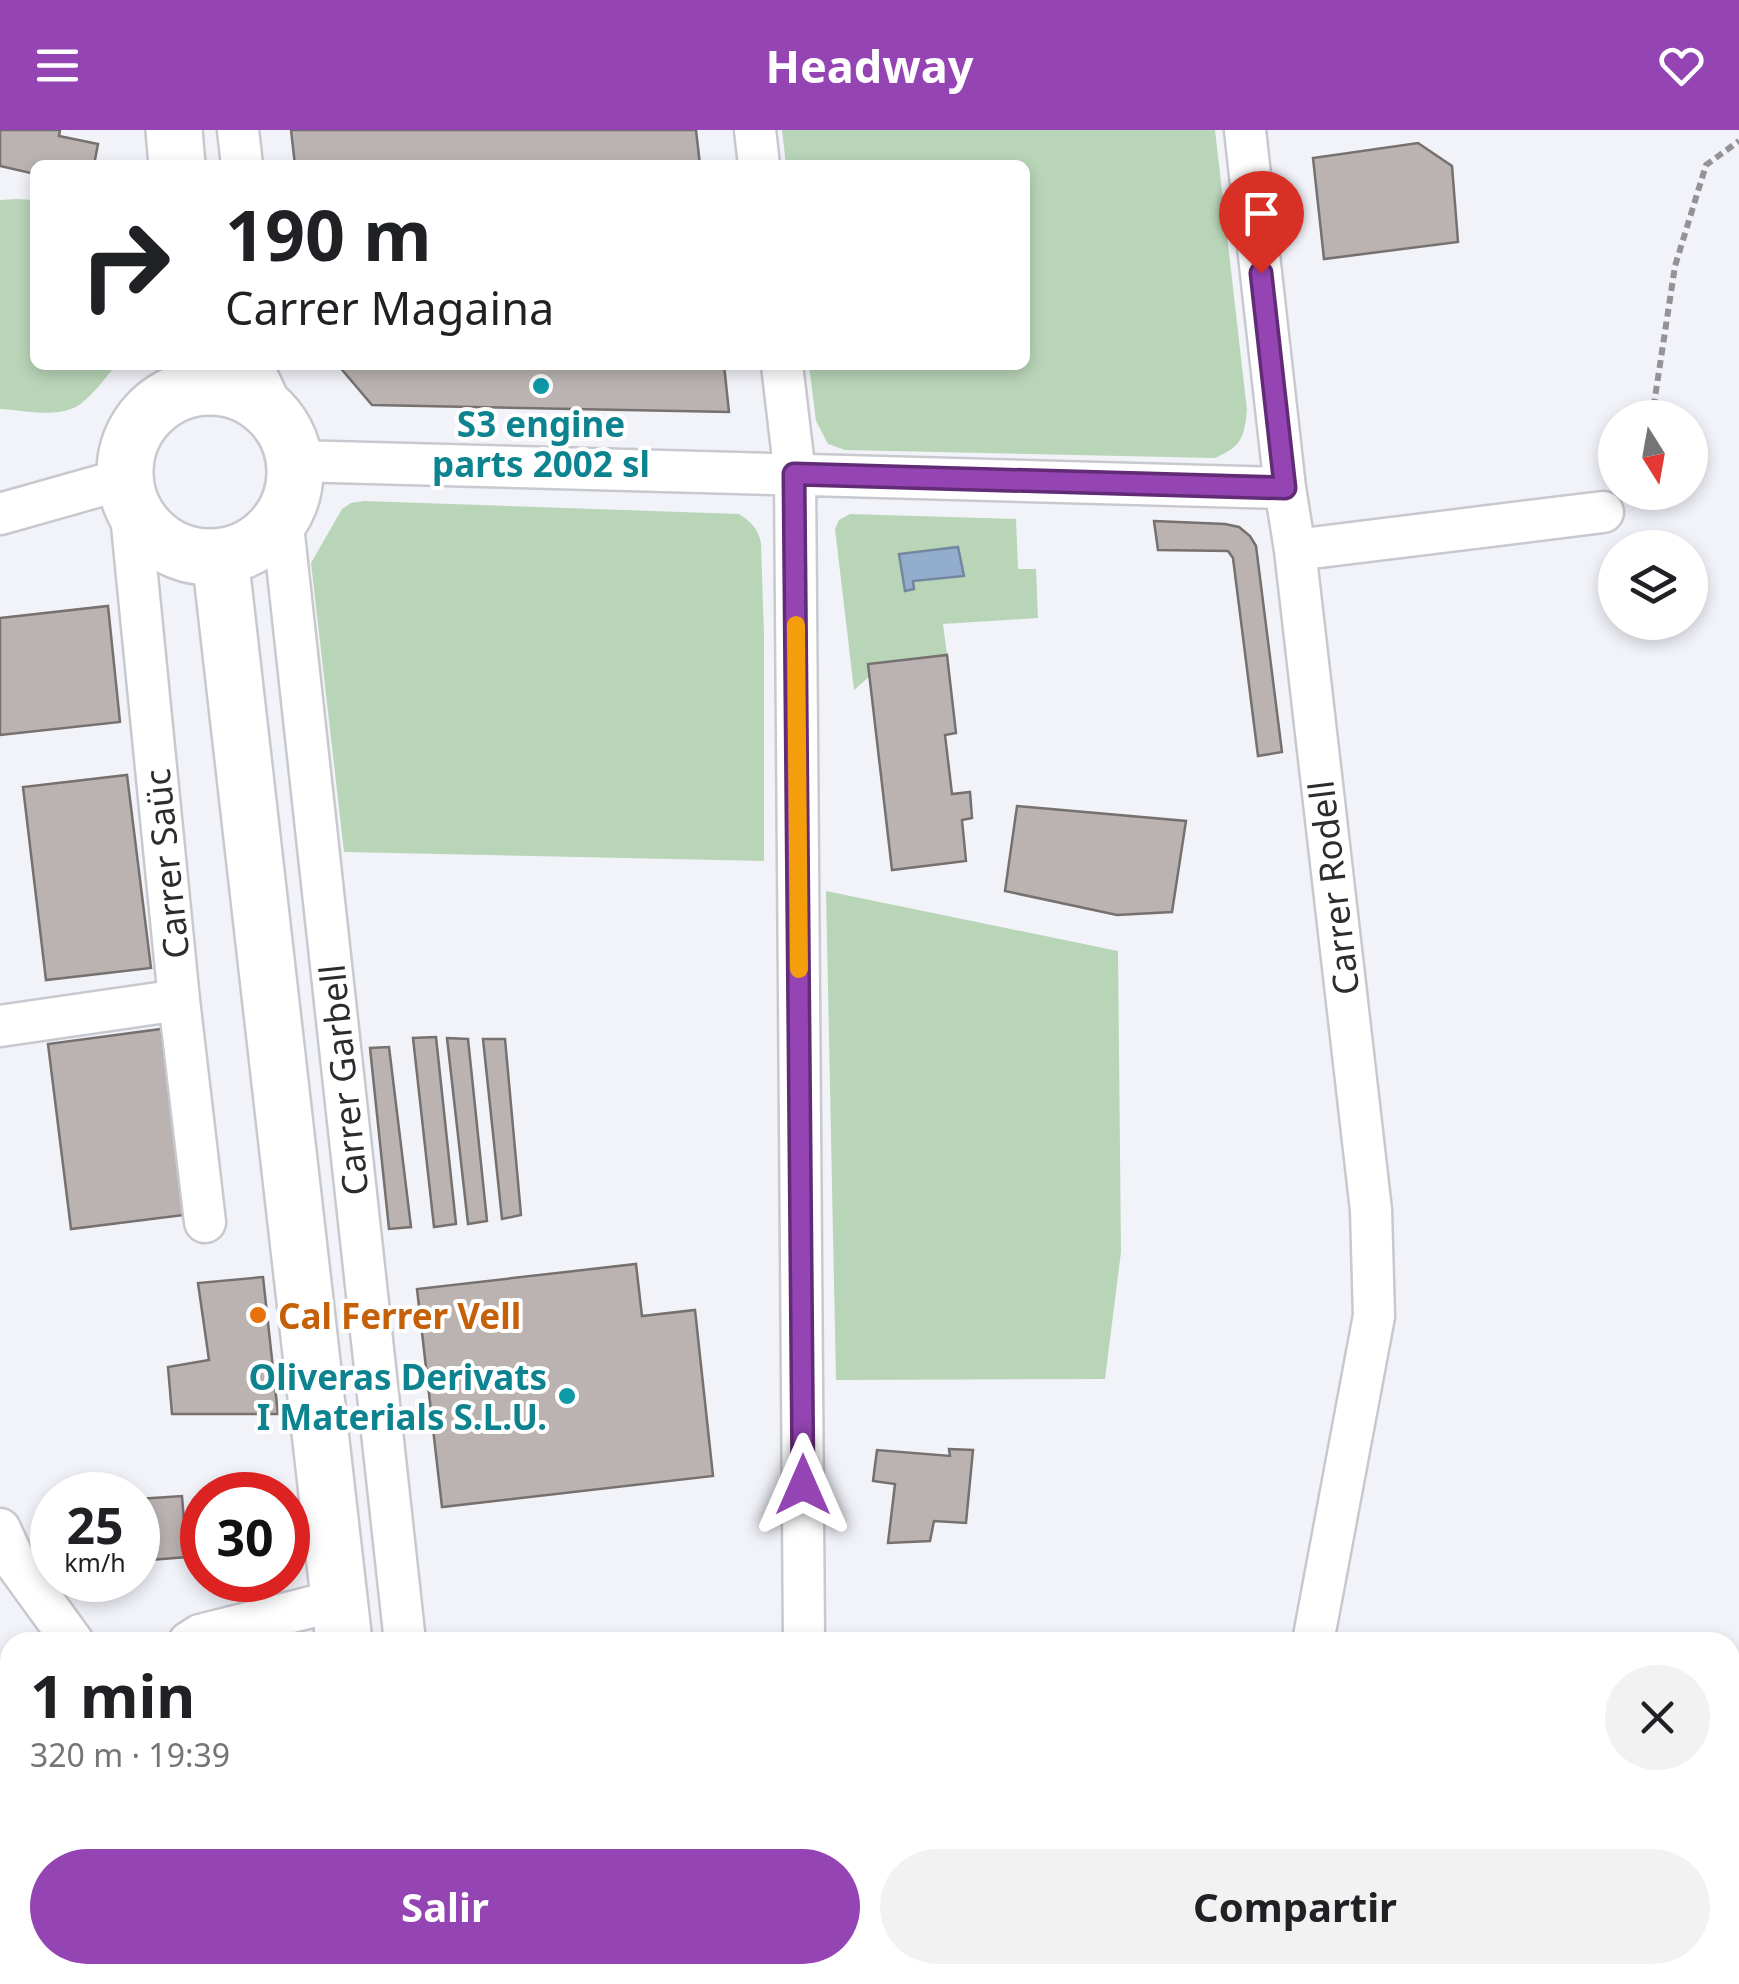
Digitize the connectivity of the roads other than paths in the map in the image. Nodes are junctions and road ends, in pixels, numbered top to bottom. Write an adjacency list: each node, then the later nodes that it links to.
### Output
1 (174, 130): 5 (main road)
2 (238, 130): 6 (street)
3 (754, 130): 7 (street)
4 (1245, 130): 13 (street, Carrer Rodell)
5 (177, 160)
6 (241, 160)
7 (757, 160)
8 (254, 370): 11 (street)
9 (783, 370): 12 (street)
10 (200, 376): 11 (main road); 14 (main road)
11 (286, 440): 12 (street); 17 (main road)
12 (794, 474): 13 (street); 28 (street)
13 (1285, 488): 18 (street, Carrer Rodell)
14 (127, 492): 16 (street); 19 (main road); 20 (street, Carrer Saüc)
15 (1604, 512): 18 (street)
16 (0, 514)
17 (282, 517): 19 (main road); 27 (street, Carrer Garbell)
18 (1295, 550): 29 (street, Carrer Rodell)
19 (220, 557): 24 (main road)
20 (179, 1000): 21 (street); 22 (street, Carrer Saüc)
21 (0, 1026)
22 (205, 1222)
23 (0, 1529): 25 (street)
24 (342, 1621): 26 (street)
25 (66, 1632)
26 (254, 1632)
27 (403, 1632)
28 (804, 1632)
29 (1316, 1632)

